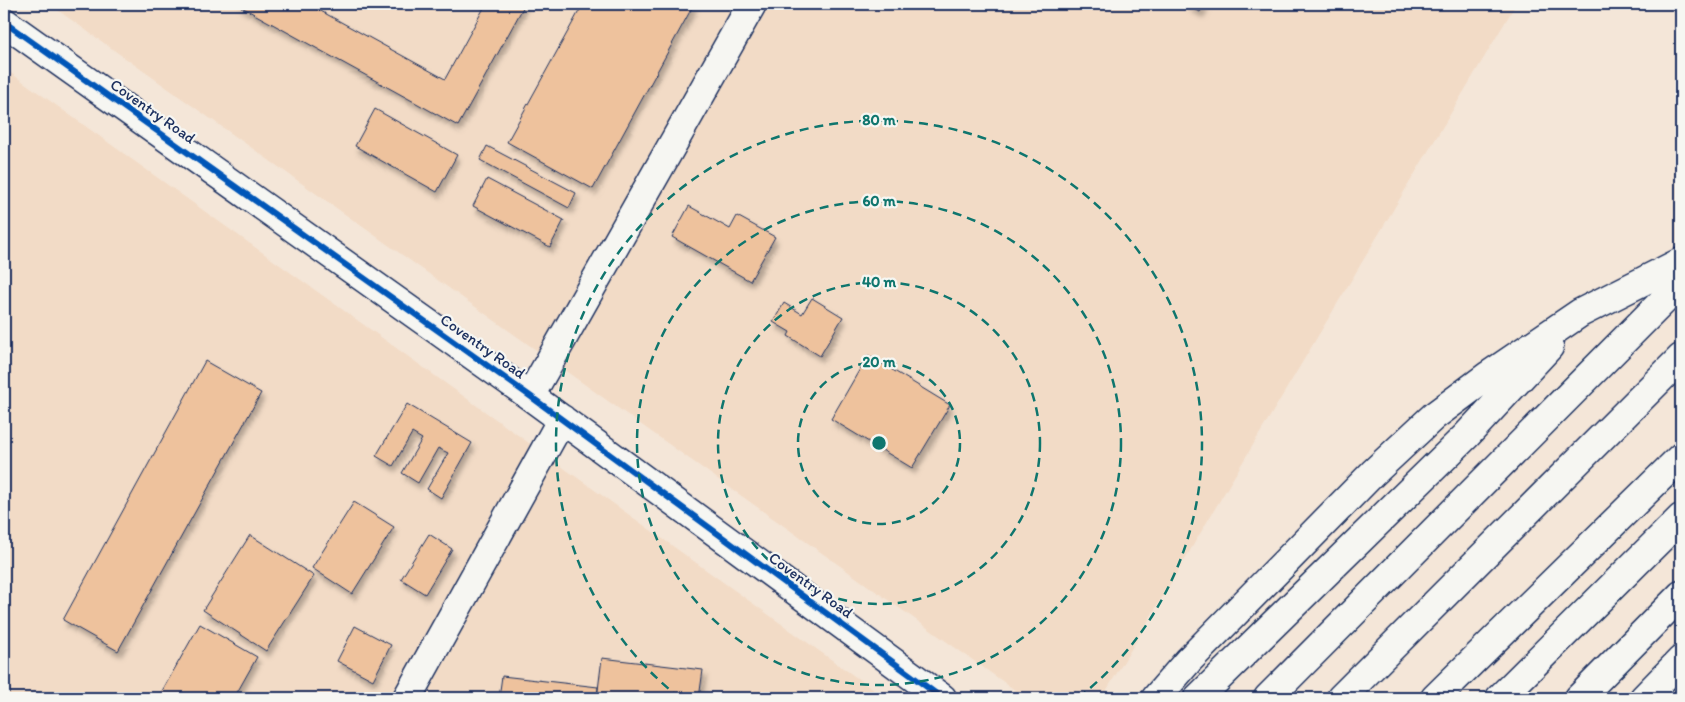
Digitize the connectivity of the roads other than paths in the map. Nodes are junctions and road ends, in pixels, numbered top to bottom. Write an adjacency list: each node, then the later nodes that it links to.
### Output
1 (752, 4): 7 (street)
2 (4, 22): 7 (street, Coventry Road)
3 (1681, 262): 5 (street)
4 (1681, 283): 17 (street)
5 (1580, 313): 15 (street); 16 (street)
6 (1681, 358): 18 (street)
7 (530, 396): 8 (street, Coventry Road)
8 (562, 419): 13 (street); 14 (street, Coventry Road)
9 (1681, 457): 19 (street)
10 (1681, 518): 20 (street)
11 (1681, 595): 21 (street)
12 (1681, 660): 22 (street)
13 (407, 698)
14 (942, 698)
15 (1156, 698)
16 (1198, 698)
17 (1268, 698)
18 (1341, 698)
19 (1435, 698)
20 (1500, 698)
21 (1579, 698)
22 (1644, 698)

